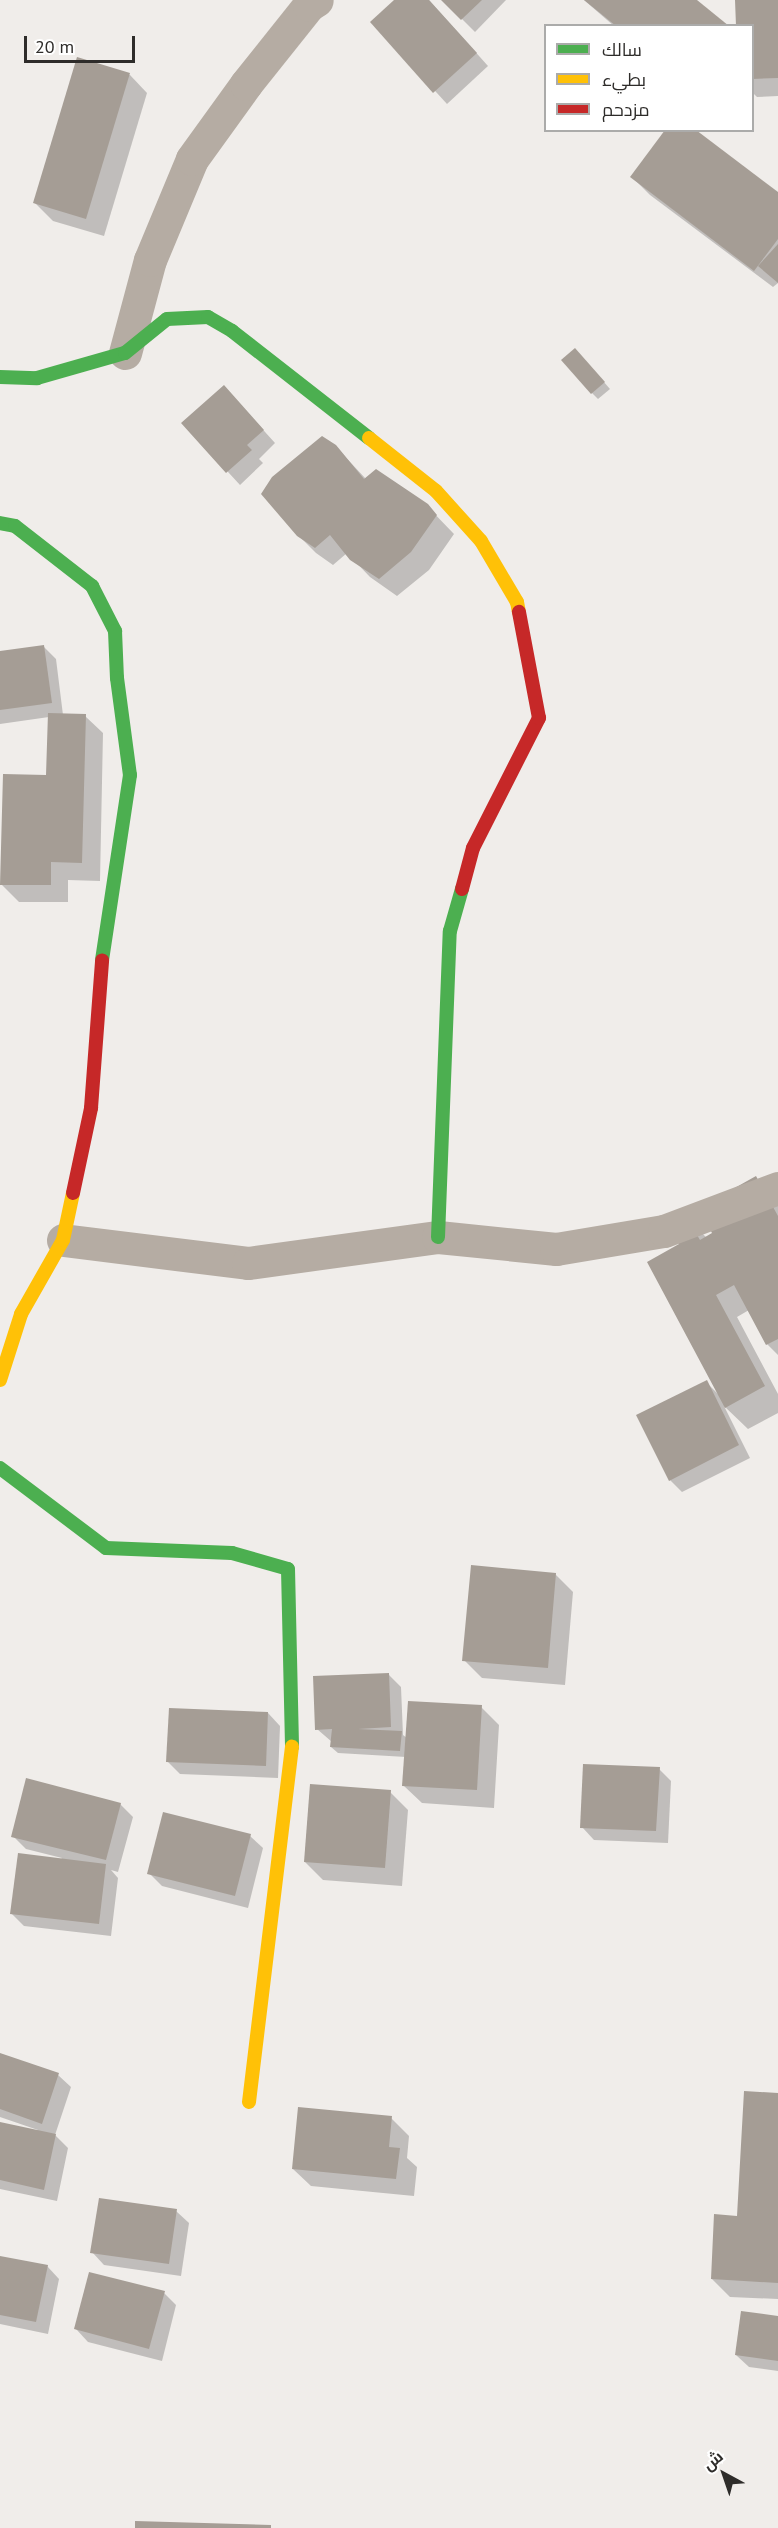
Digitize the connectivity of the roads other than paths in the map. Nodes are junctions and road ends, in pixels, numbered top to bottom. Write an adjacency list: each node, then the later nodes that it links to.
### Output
1 (317, 0): 2 (street)
2 (125, 353): 3 (street); 6 (street)
3 (0, 377)
4 (0, 523): 7 (street)
5 (778, 1188): 6 (street)
6 (438, 1237): 7 (street)
7 (63, 1240): 8 (street)
8 (0, 1380)
9 (0, 1468): 10 (street)
10 (249, 2102)

